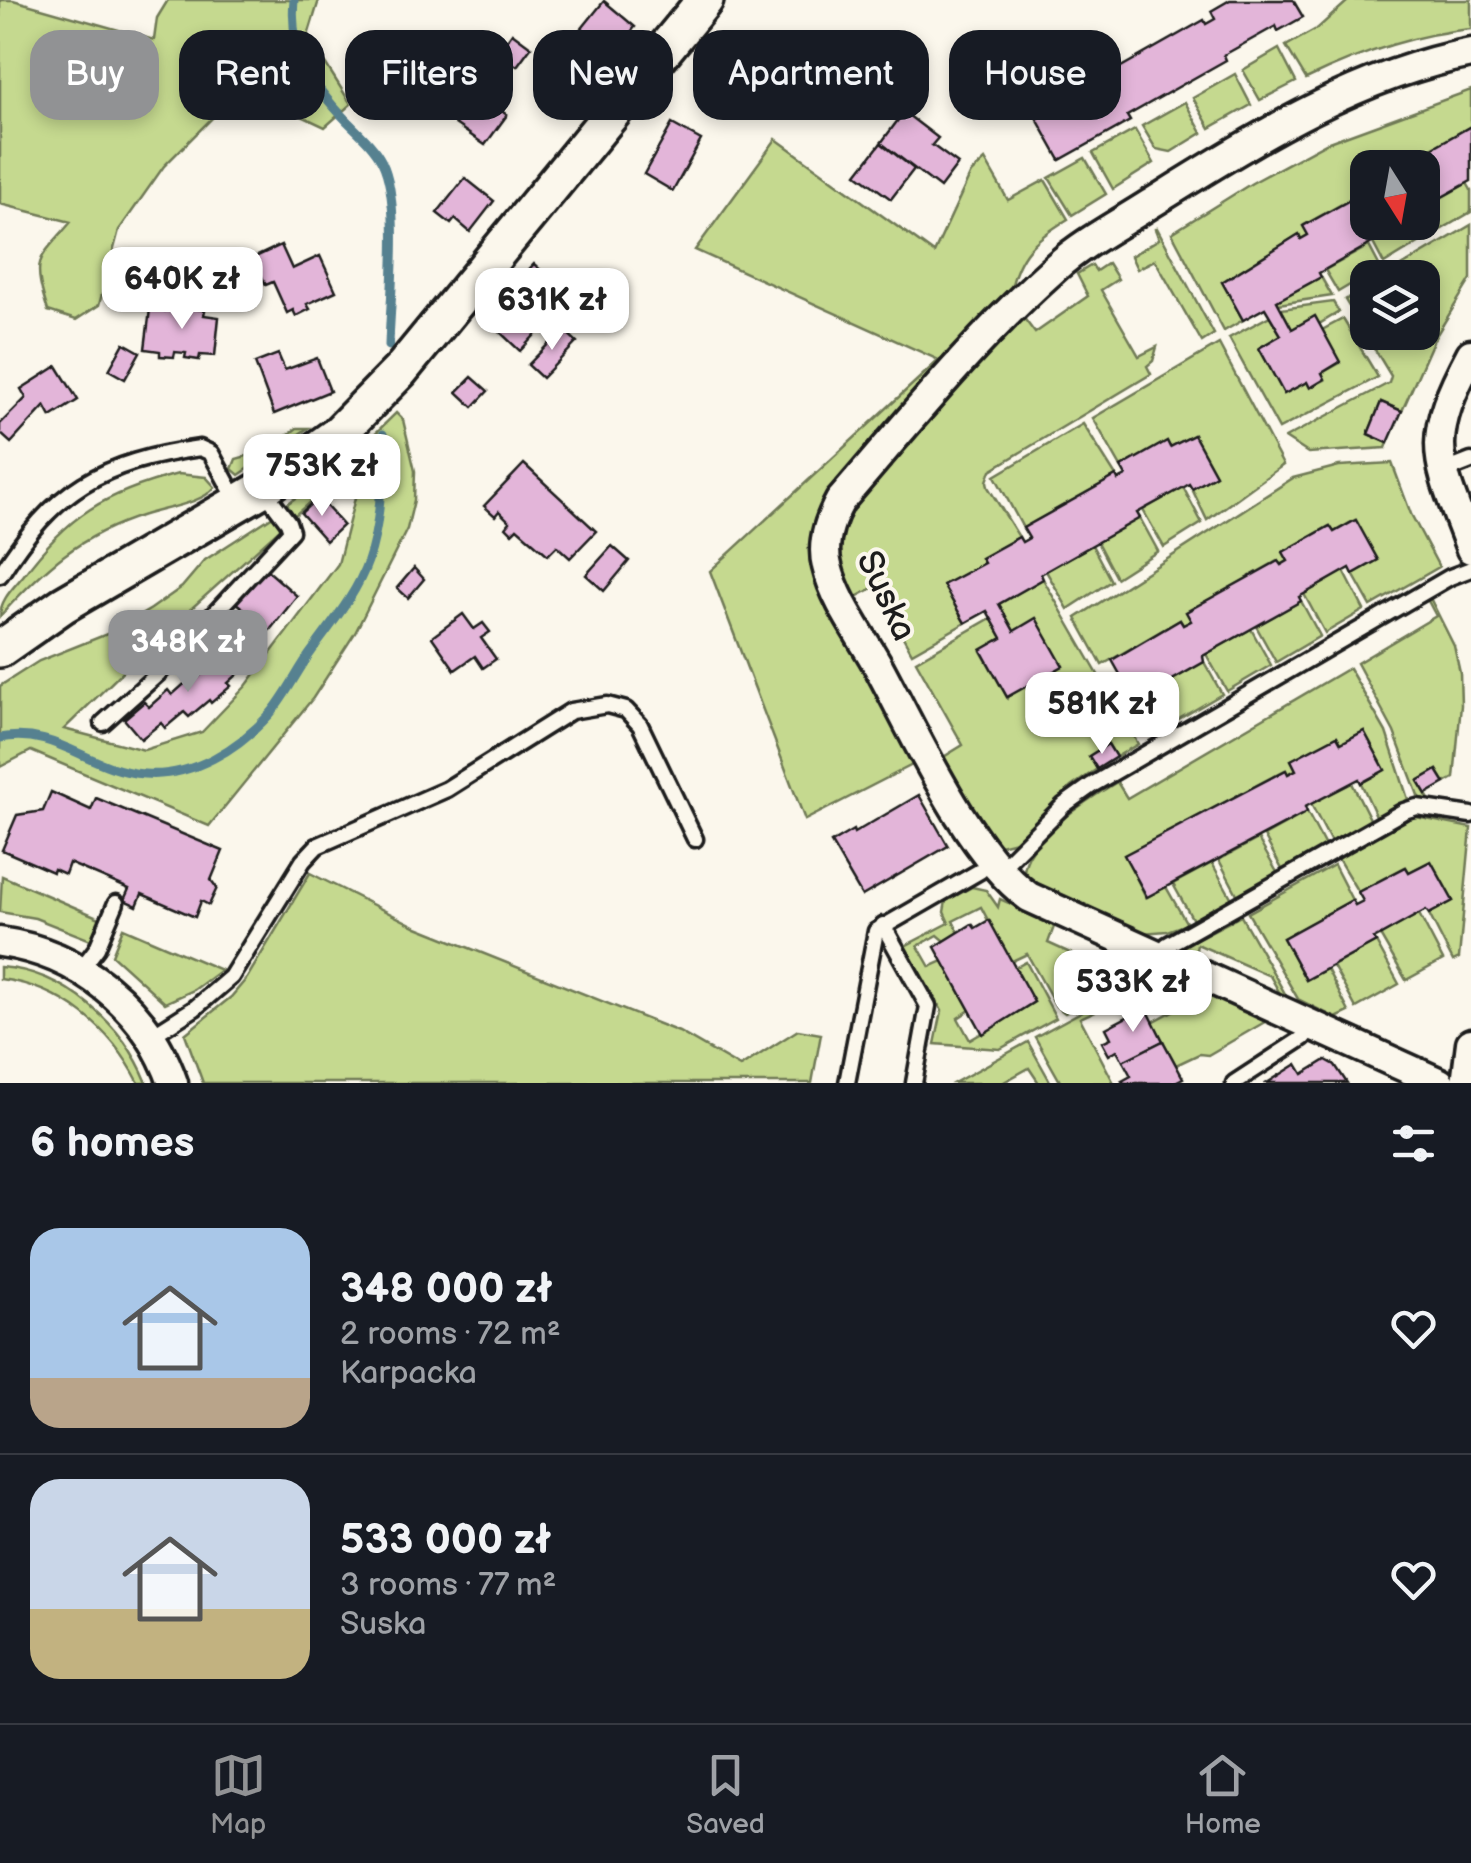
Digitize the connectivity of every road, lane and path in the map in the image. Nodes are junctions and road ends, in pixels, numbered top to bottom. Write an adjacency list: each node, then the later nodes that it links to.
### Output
1 (706, 0): 6 (street)
2 (1471, 53): 14 (street, Suska)
3 (1471, 354): 5 (street)
4 (1471, 460): 5 (lane)
5 (1444, 472): 7 (street)
6 (250, 496): 9 (lane); 10 (street); 11 (lane)
7 (1471, 549)
8 (1471, 569): 14 (lane)
9 (0, 575)
10 (0, 649)
11 (103, 724)
12 (1471, 815): 18 (lane)
13 (695, 839): 21 (lane)
14 (994, 864): 16 (lane); 18 (street, Suska)
15 (116, 903): 19 (lane)
16 (884, 925): 24 (lane); 25 (lane)
17 (0, 942): 19 (street)
18 (1160, 955): 20 (street, Suska)
19 (81, 970): 21 (street)
20 (1313, 1026): 26 (lane); 27 (street, Suska)
21 (151, 1036): 23 (street)
22 (1471, 1043): 28 (street)
23 (173, 1083)
24 (847, 1083)
25 (914, 1083)
26 (1234, 1083)
27 (1440, 1083)
28 (1466, 1083)

